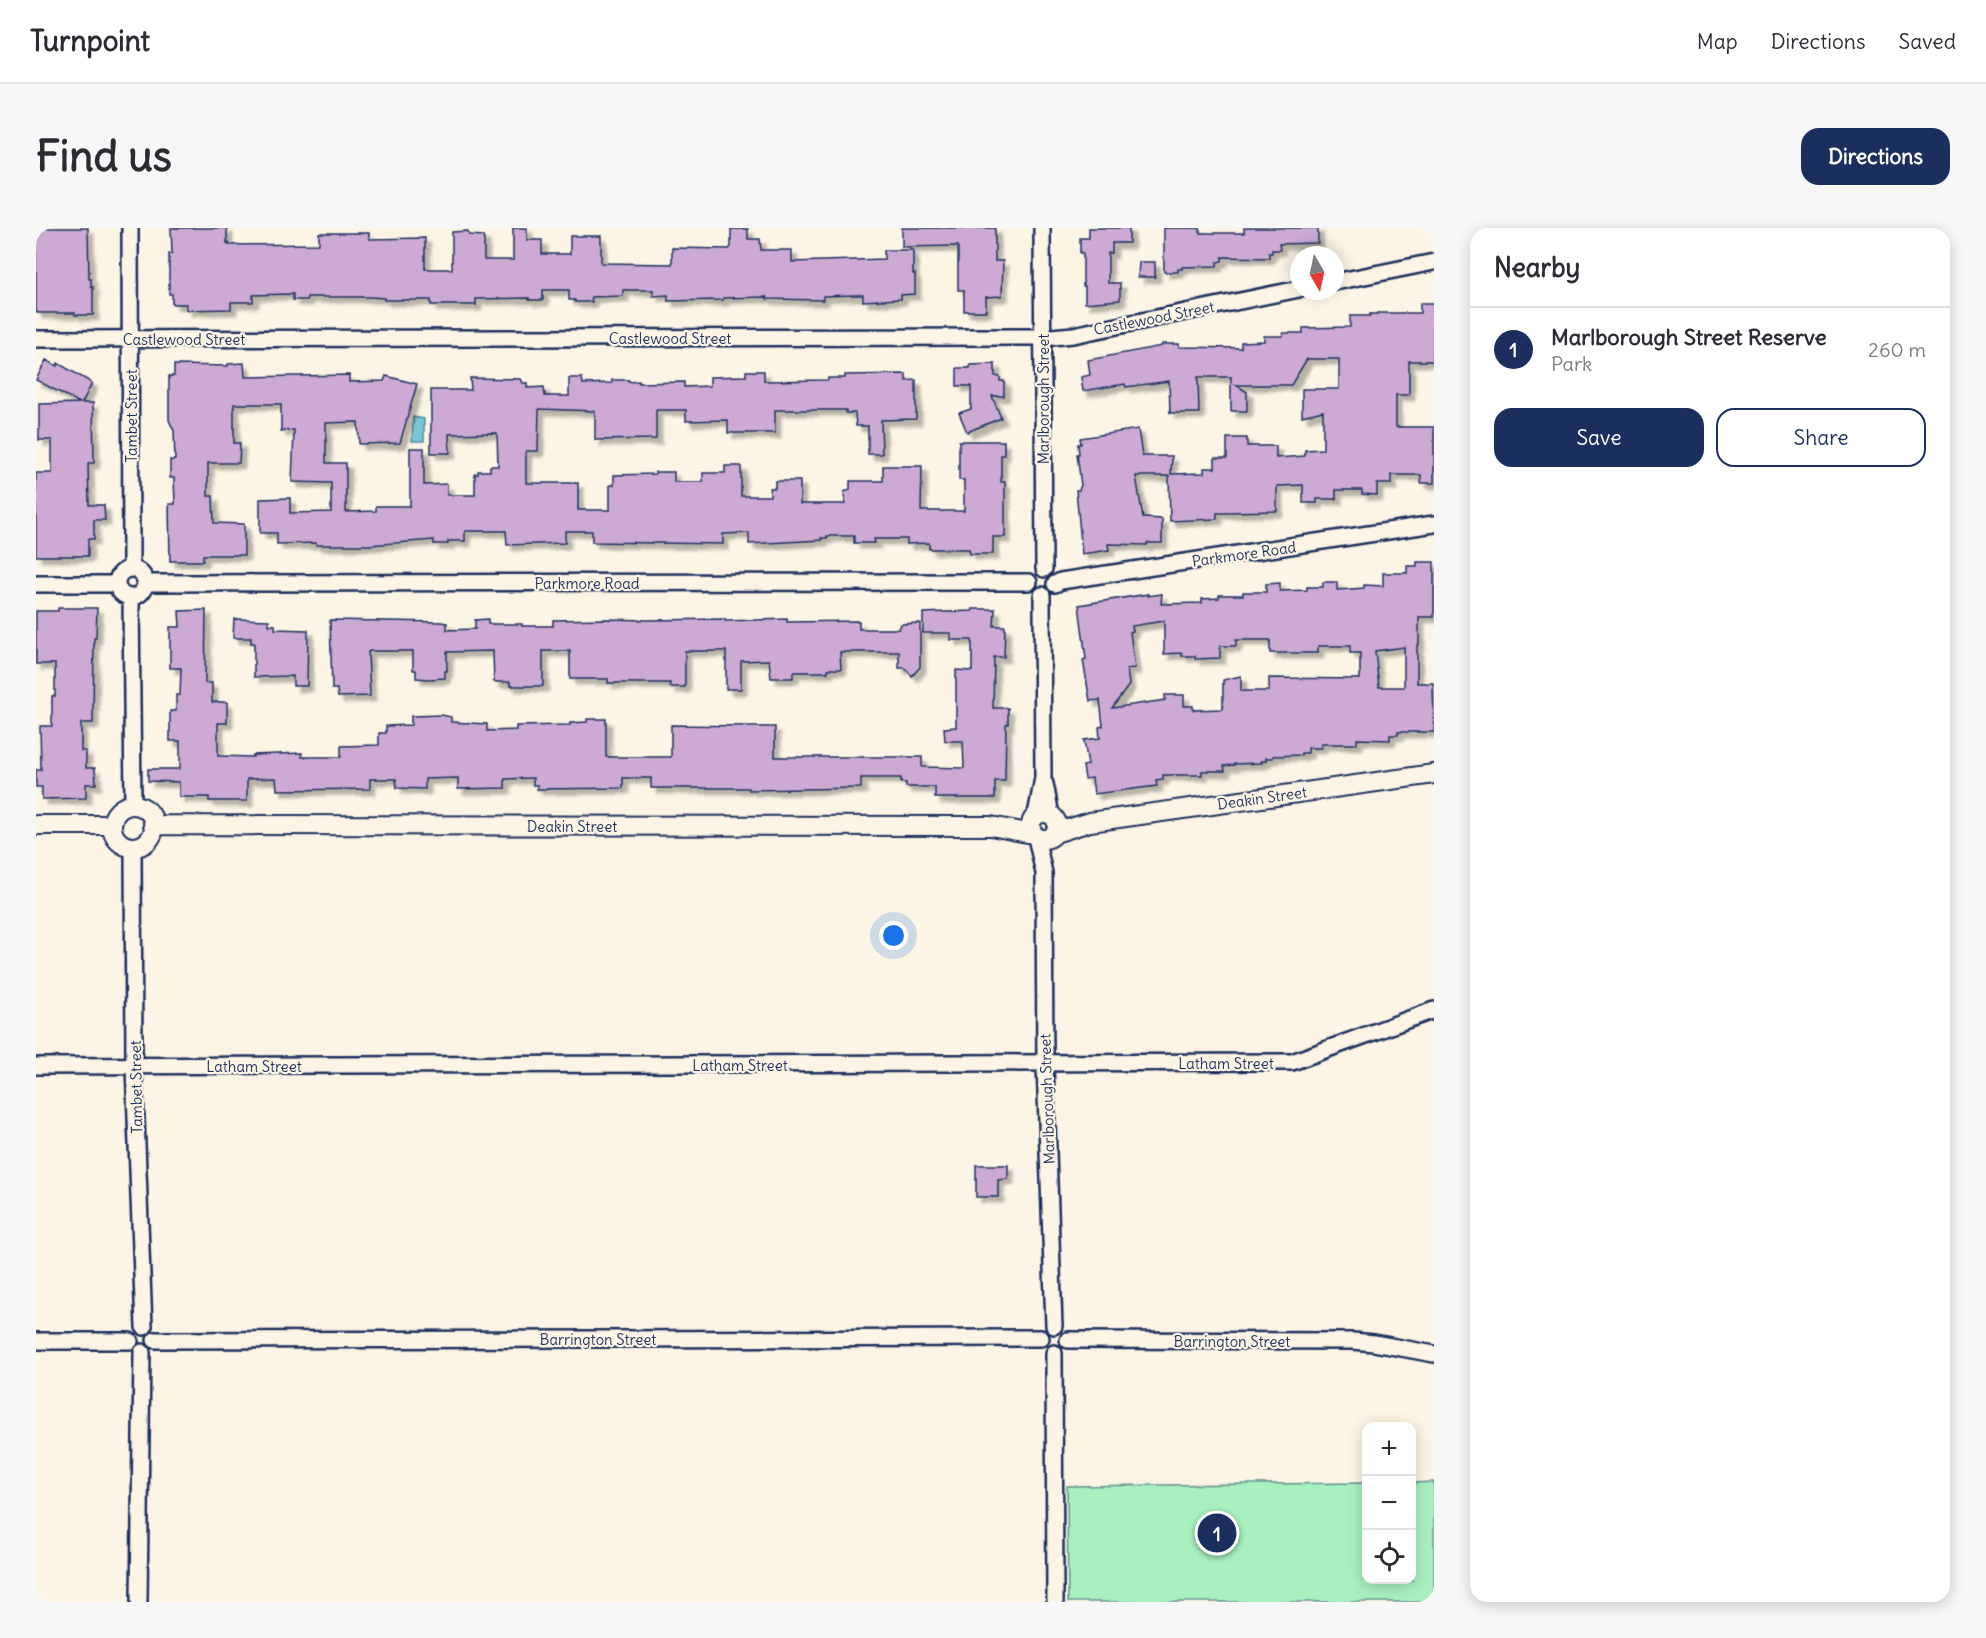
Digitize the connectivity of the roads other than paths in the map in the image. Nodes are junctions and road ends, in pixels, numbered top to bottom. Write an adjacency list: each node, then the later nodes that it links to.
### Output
1 (130, 228): 7 (street, Tambet Street)
2 (1042, 228): 6 (street, Marlborough Street)
3 (1434, 261): 4 (street)
4 (1344, 280)
5 (1290, 291): 6 (street, Castlewood Street)
6 (1042, 337): 7 (street, Castlewood Street); 11 (street, Marlborough Street)
7 (131, 338): 8 (street, Castlewood Street); 10 (street, Tambet Street)
8 (36, 339)
9 (1434, 524): 16 (street, Parkmore Road)
10 (131, 569): 14 (street); 15 (street)
11 (1044, 569): 12 (street); 16 (street)
12 (1029, 582): 15 (street, Parkmore Road); 17 (street)
13 (36, 584): 14 (street)
14 (117, 584): 18 (street)
15 (145, 584): 18 (street)
16 (1055, 584): 17 (street)
17 (1042, 595): 24 (street, Marlborough Street)
18 (131, 597): 20 (street)
19 (1434, 774): 24 (street, Deakin Street)
20 (133, 806): 22 (street); 23 (street)
21 (36, 825): 22 (street)
22 (112, 825): 25 (street)
23 (153, 825): 24 (street, Deakin Street); 25 (street)
24 (1044, 826): 27 (street, Marlborough Street)
25 (133, 847): 29 (street, Tambet Street)
26 (1434, 1010): 27 (street, Latham Street)
27 (1045, 1064): 29 (street, Latham Street); 30 (street, Marlborough Street)
28 (36, 1066): 29 (street, Latham Street)
29 (134, 1066): 31 (street, Tambet Street)
30 (1054, 1326): 32 (street); 34 (street)
31 (144, 1327): 33 (street); 36 (street)
32 (1041, 1338): 33 (street, Barrington Street); 38 (street)
33 (155, 1340): 37 (street)
34 (1068, 1340): 38 (street); 39 (street, Barrington Street)
35 (36, 1341): 36 (street)
36 (130, 1341): 37 (street)
37 (142, 1352): 40 (street)
38 (1054, 1353): 41 (street)
39 (1434, 1354)
40 (139, 1602)
41 (1055, 1602)

